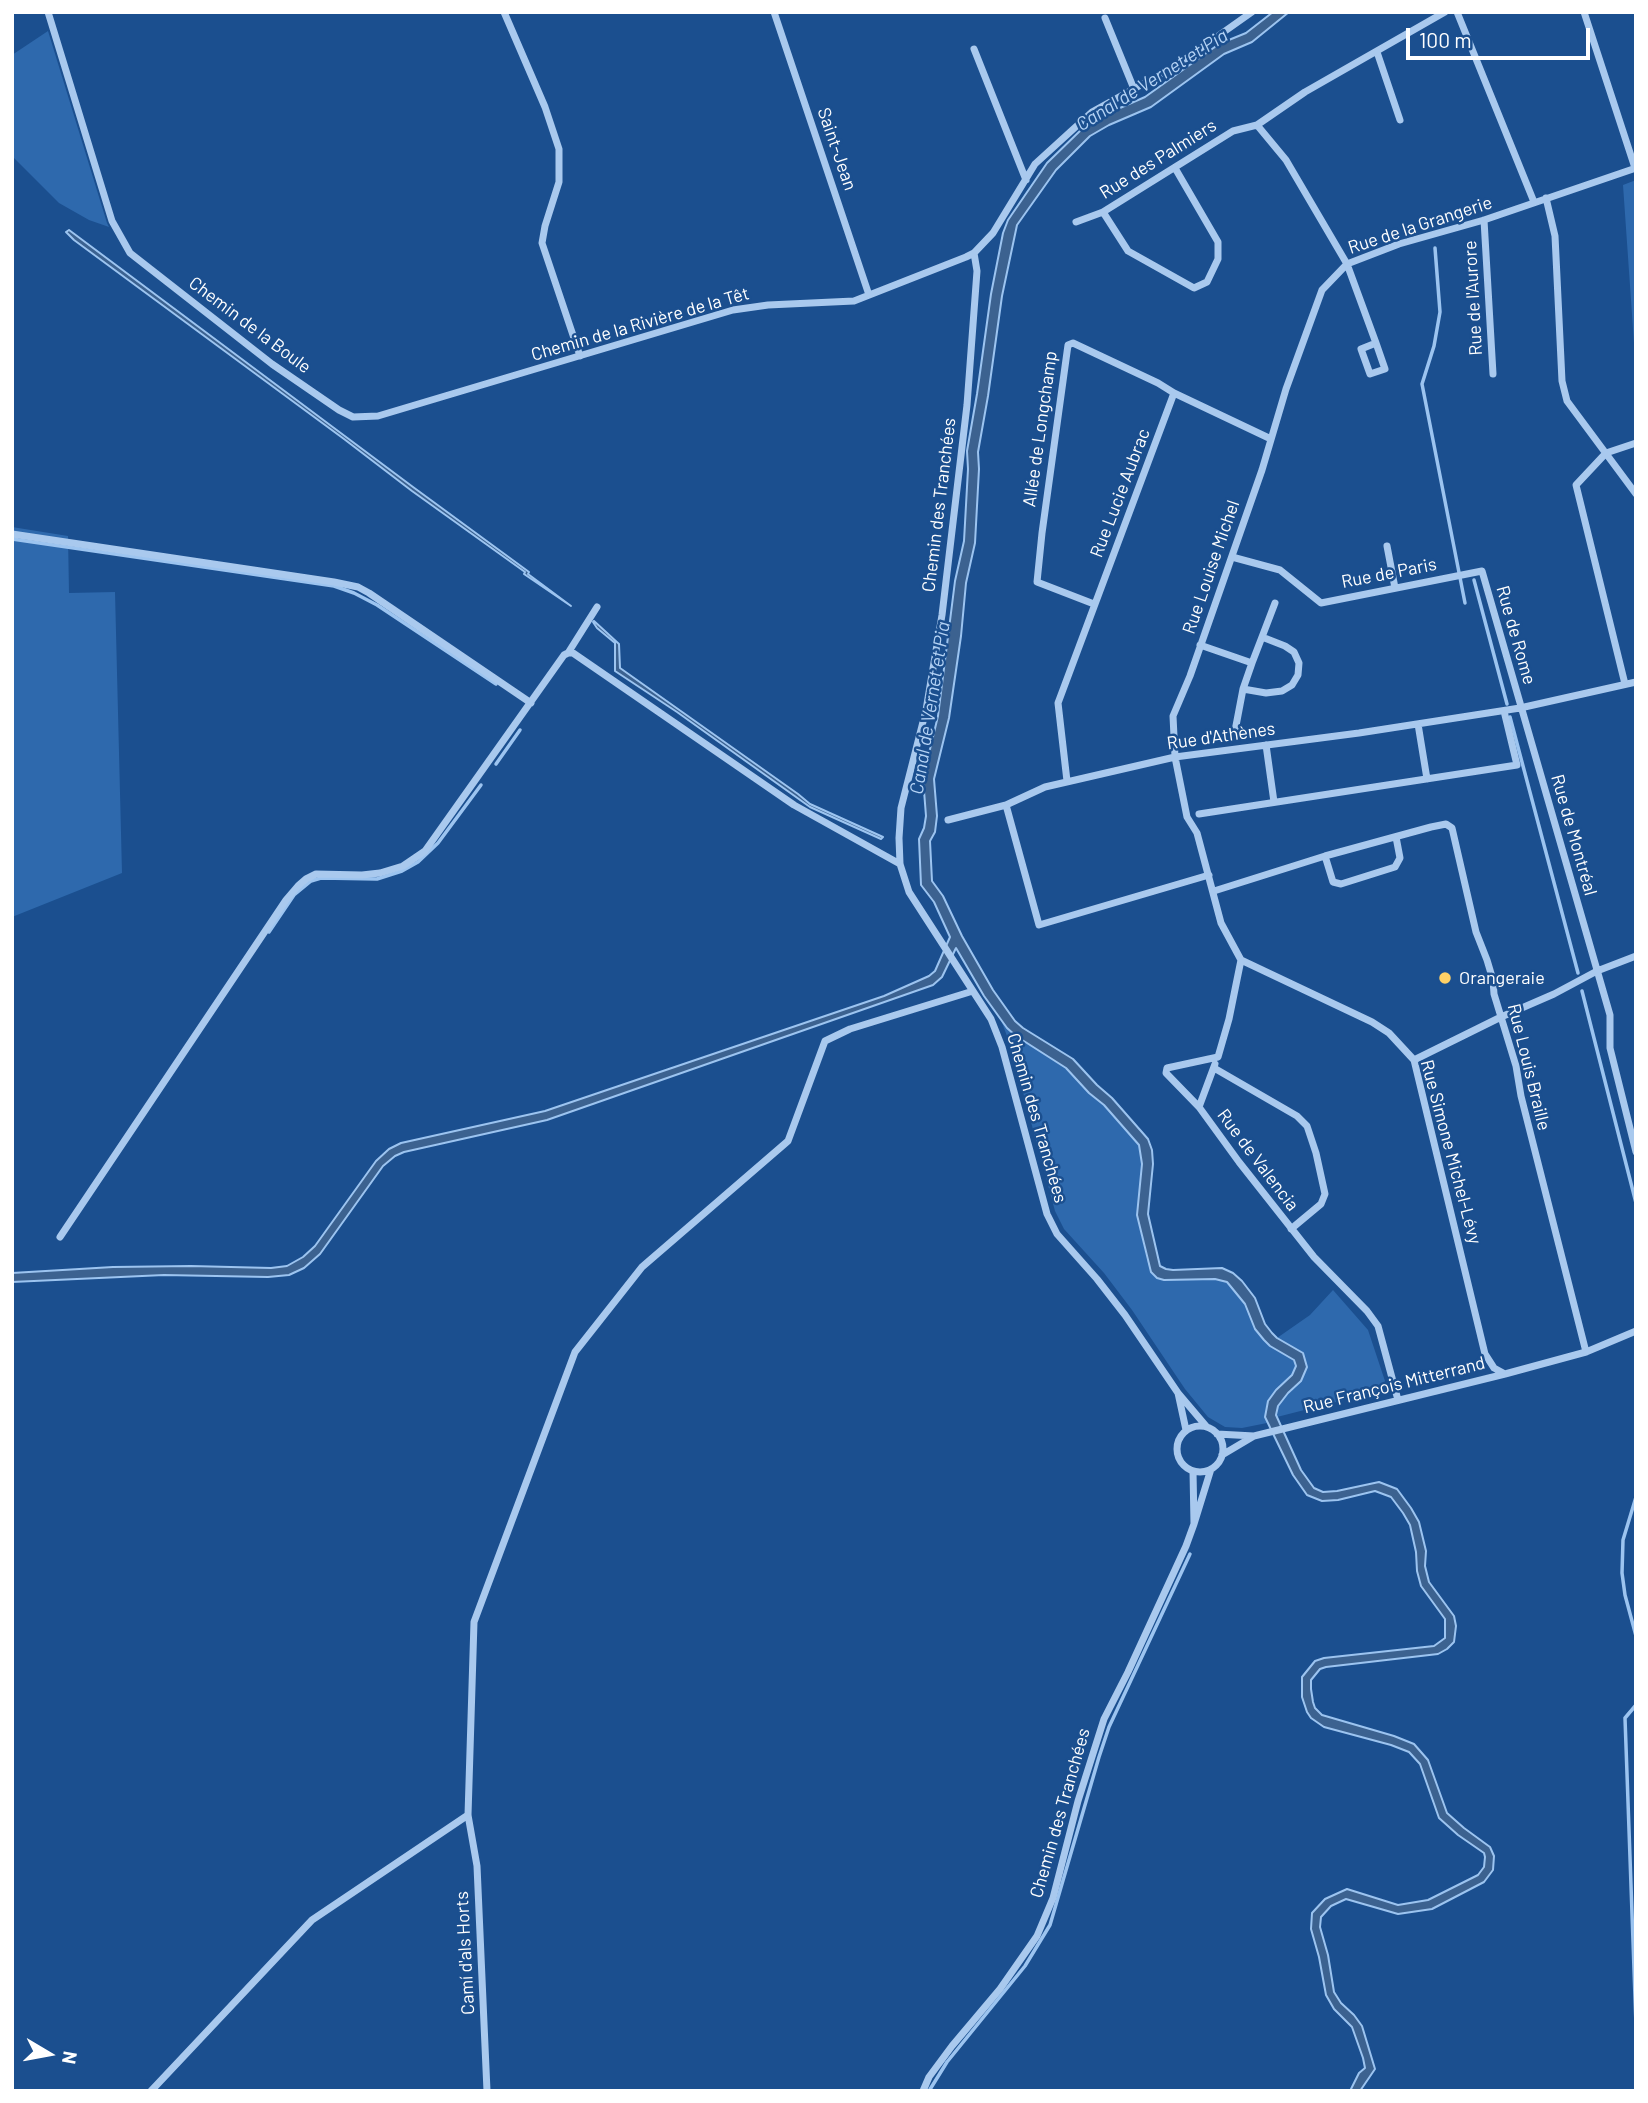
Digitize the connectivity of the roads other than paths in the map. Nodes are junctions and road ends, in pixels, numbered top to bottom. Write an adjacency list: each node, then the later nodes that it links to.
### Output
1 (48, 12): 30 (street, Chemin de la Boule)
2 (504, 12): 26 (street)
3 (775, 12): 24 (street, Saint-Jean)
4 (1252, 12): 11 (street)
5 (1445, 12): 10 (street, Rue des Palmiers)
6 (1457, 12): 18 (street)
7 (1584, 12): 15 (street)
8 (1105, 18): 11 (street)
9 (974, 49): 16 (street)
10 (1377, 52): 12 (street); 13 (street, Rue des Palmiers)
11 (1134, 89): 16 (street)
12 (1400, 120)
13 (1257, 125): 14 (street, Rue des Palmiers); 23 (street)
14 (1175, 168): 19 (street, Rue des Palmiers); 19 (street)
15 (1635, 168): 17 (street, Rue de la Grangerie)
16 (1026, 180): 22 (street)
17 (1546, 198): 18 (street, Rue de la Grangerie); 33 (street)
18 (1534, 202): 20 (street, Rue de la Grangerie)
19 (1103, 212): 21 (street, Rue des Palmiers)
20 (1484, 220): 23 (street, Rue de la Grangerie); 27 (street, Rue de l'Aurore)
21 (1076, 222)
22 (974, 253): 24 (street, Chemin de la Rivière de la Têt); 65 (street, Chemin des Tranchées)
23 (1347, 264): 25 (street); 28 (street, Rue de la Grangerie)
24 (869, 295): 26 (street, Chemin de la Rivière de la Têt)
25 (1376, 343)
26 (580, 356): 30 (street, Chemin de la Rivière de la Têt)
27 (1493, 374)
28 (1286, 389): 31 (street, Rue Louise Michel)
29 (1174, 393): 31 (street); 41 (street, Rue Lucie Aubrac); 41 (street, Allée de Longchamp)
30 (354, 417)
31 (1271, 439): 37 (street, Rue Louise Michel)
32 (1636, 443): 33 (street)
33 (1606, 453): 34 (street); 48 (street)
34 (1636, 494)
35 (12, 534): 50 (street)
36 (1387, 546): 39 (street)
37 (1231, 556): 39 (street, Rue de Paris); 44 (street, Rue Louise Michel)
38 (1482, 571): 39 (street, Rue de Paris); 51 (street, Rue de Rome)
39 (1395, 588)
40 (1275, 603): 43 (street)
41 (1094, 604): 58 (street, Rue Lucie Aubrac)
42 (597, 607): 45 (street)
43 (1262, 637): 46 (street); 49 (street)
44 (1200, 645): 46 (street); 56 (street, Rue Louise Michel)
45 (568, 653): 50 (street); 65 (street)
46 (1252, 663): 49 (street)
47 (1636, 682): 48 (street, Rue d'Athènes)
48 (1625, 684): 51 (street, Rue d'Athènes)
49 (1243, 689): 54 (street)
50 (531, 703): 79 (street)
51 (1520, 708): 52 (street, Rue d'Athènes); 70 (street, Rue de Montréal)
52 (1504, 711): 53 (street, Rue d'Athènes); 57 (street)
53 (1418, 724): 55 (street, Rue d'Athènes); 57 (street)
54 (1234, 731)
55 (1266, 745): 56 (street, Rue d'Athènes); 59 (street)
56 (1175, 757): 58 (street, Rue d'Athènes); 66 (street)
57 (1427, 779): 59 (street)
58 (1067, 781): 60 (street, Rue d'Athènes)
59 (1274, 802): 61 (street)
60 (1006, 805): 62 (street, Rue d'Athènes); 66 (street)
61 (1199, 814)
62 (948, 820)
63 (1396, 837): 64 (street, Rue Louis Braille); 64 (street); 72 (street, Rue Louis Braille)
64 (1325, 856): 67 (street, Rue Louis Braille)
65 (900, 864): 71 (street, Chemin des Tranchées)
66 (1209, 875): 67 (street)
67 (1214, 891): 69 (street)
68 (1636, 956): 70 (street)
69 (1241, 960): 73 (street); 74 (street, Rue Simone Michel-Lévy)
70 (1597, 971): 72 (street); 77 (street, Rue de Montréal)
71 (973, 991): 84 (street, Chemin des Tranchées); 94 (street, Camí d'als Horts)
72 (1501, 1017): 74 (street); 81 (street, Rue Louis Braille)
73 (1218, 1057): 75 (street); 76 (street, Rue de Valencia)
74 (1413, 1060): 82 (street, Rue Simone Michel-Lévy)
75 (1214, 1068): 76 (street); 78 (street)
76 (1199, 1107): 78 (street, Rue de Valencia)
77 (1636, 1152)
78 (1291, 1229): 85 (street, Rue de Valencia)
79 (60, 1237)
80 (1636, 1331): 81 (street, Rue François Mitterrand)
81 (1586, 1352): 83 (street, Rue François Mitterrand)
82 (1494, 1368): 83 (street, Rue François Mitterrand)
83 (1505, 1374): 85 (street, Rue François Mitterrand)
84 (1178, 1393): 86 (street, Chemin des Tranchées); 87 (street, Chemin des Tranchées)
85 (1398, 1400): 89 (street, Rue François Mitterrand)
86 (1207, 1427): 87 (street); 88 (street)
87 (1186, 1430): 92 (street)
88 (1217, 1434): 89 (street); 90 (street)
89 (1254, 1436): 90 (street)
90 (1222, 1455): 91 (street)
91 (1211, 1469): 92 (street); 93 (street, Chemin des Tranchées)
92 (1193, 1471): 93 (street, Chemin des Tranchées)
93 (1194, 1524): 97 (street, Chemin des Tranchées)
94 (468, 1815): 95 (street); 96 (street, Camí d'als Horts)
95 (151, 2091)
96 (487, 2091)
97 (923, 2091)

